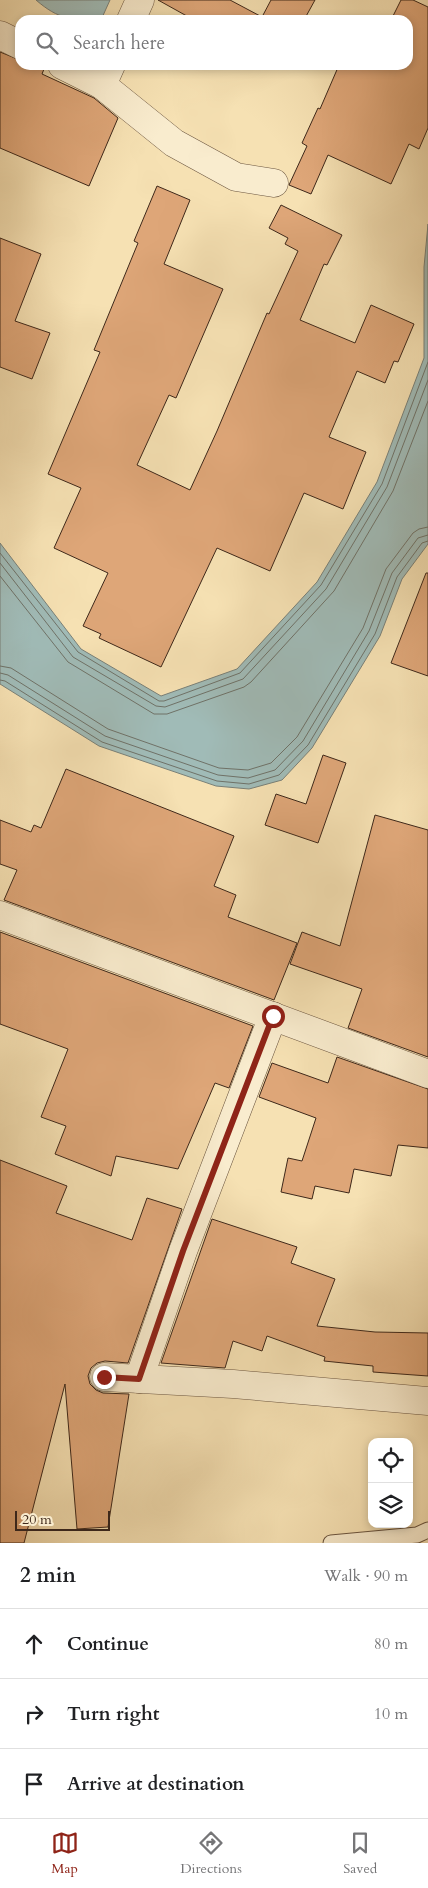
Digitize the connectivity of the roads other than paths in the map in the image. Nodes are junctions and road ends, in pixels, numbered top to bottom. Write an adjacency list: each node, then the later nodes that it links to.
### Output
1 (140, 0): 2 (street)
2 (133, 15)
3 (0, 35): 4 (street)
4 (15, 42)
5 (84, 70): 6 (street)
6 (106, 75): 7 (street)
7 (274, 183)
8 (0, 915): 9 (street)
9 (273, 1016): 10 (street); 12 (street)
10 (428, 1074)
11 (104, 1377): 12 (street)
12 (139, 1379): 13 (street)
13 (428, 1401)
14 (428, 1530): 15 (lane)
15 (331, 1543)

